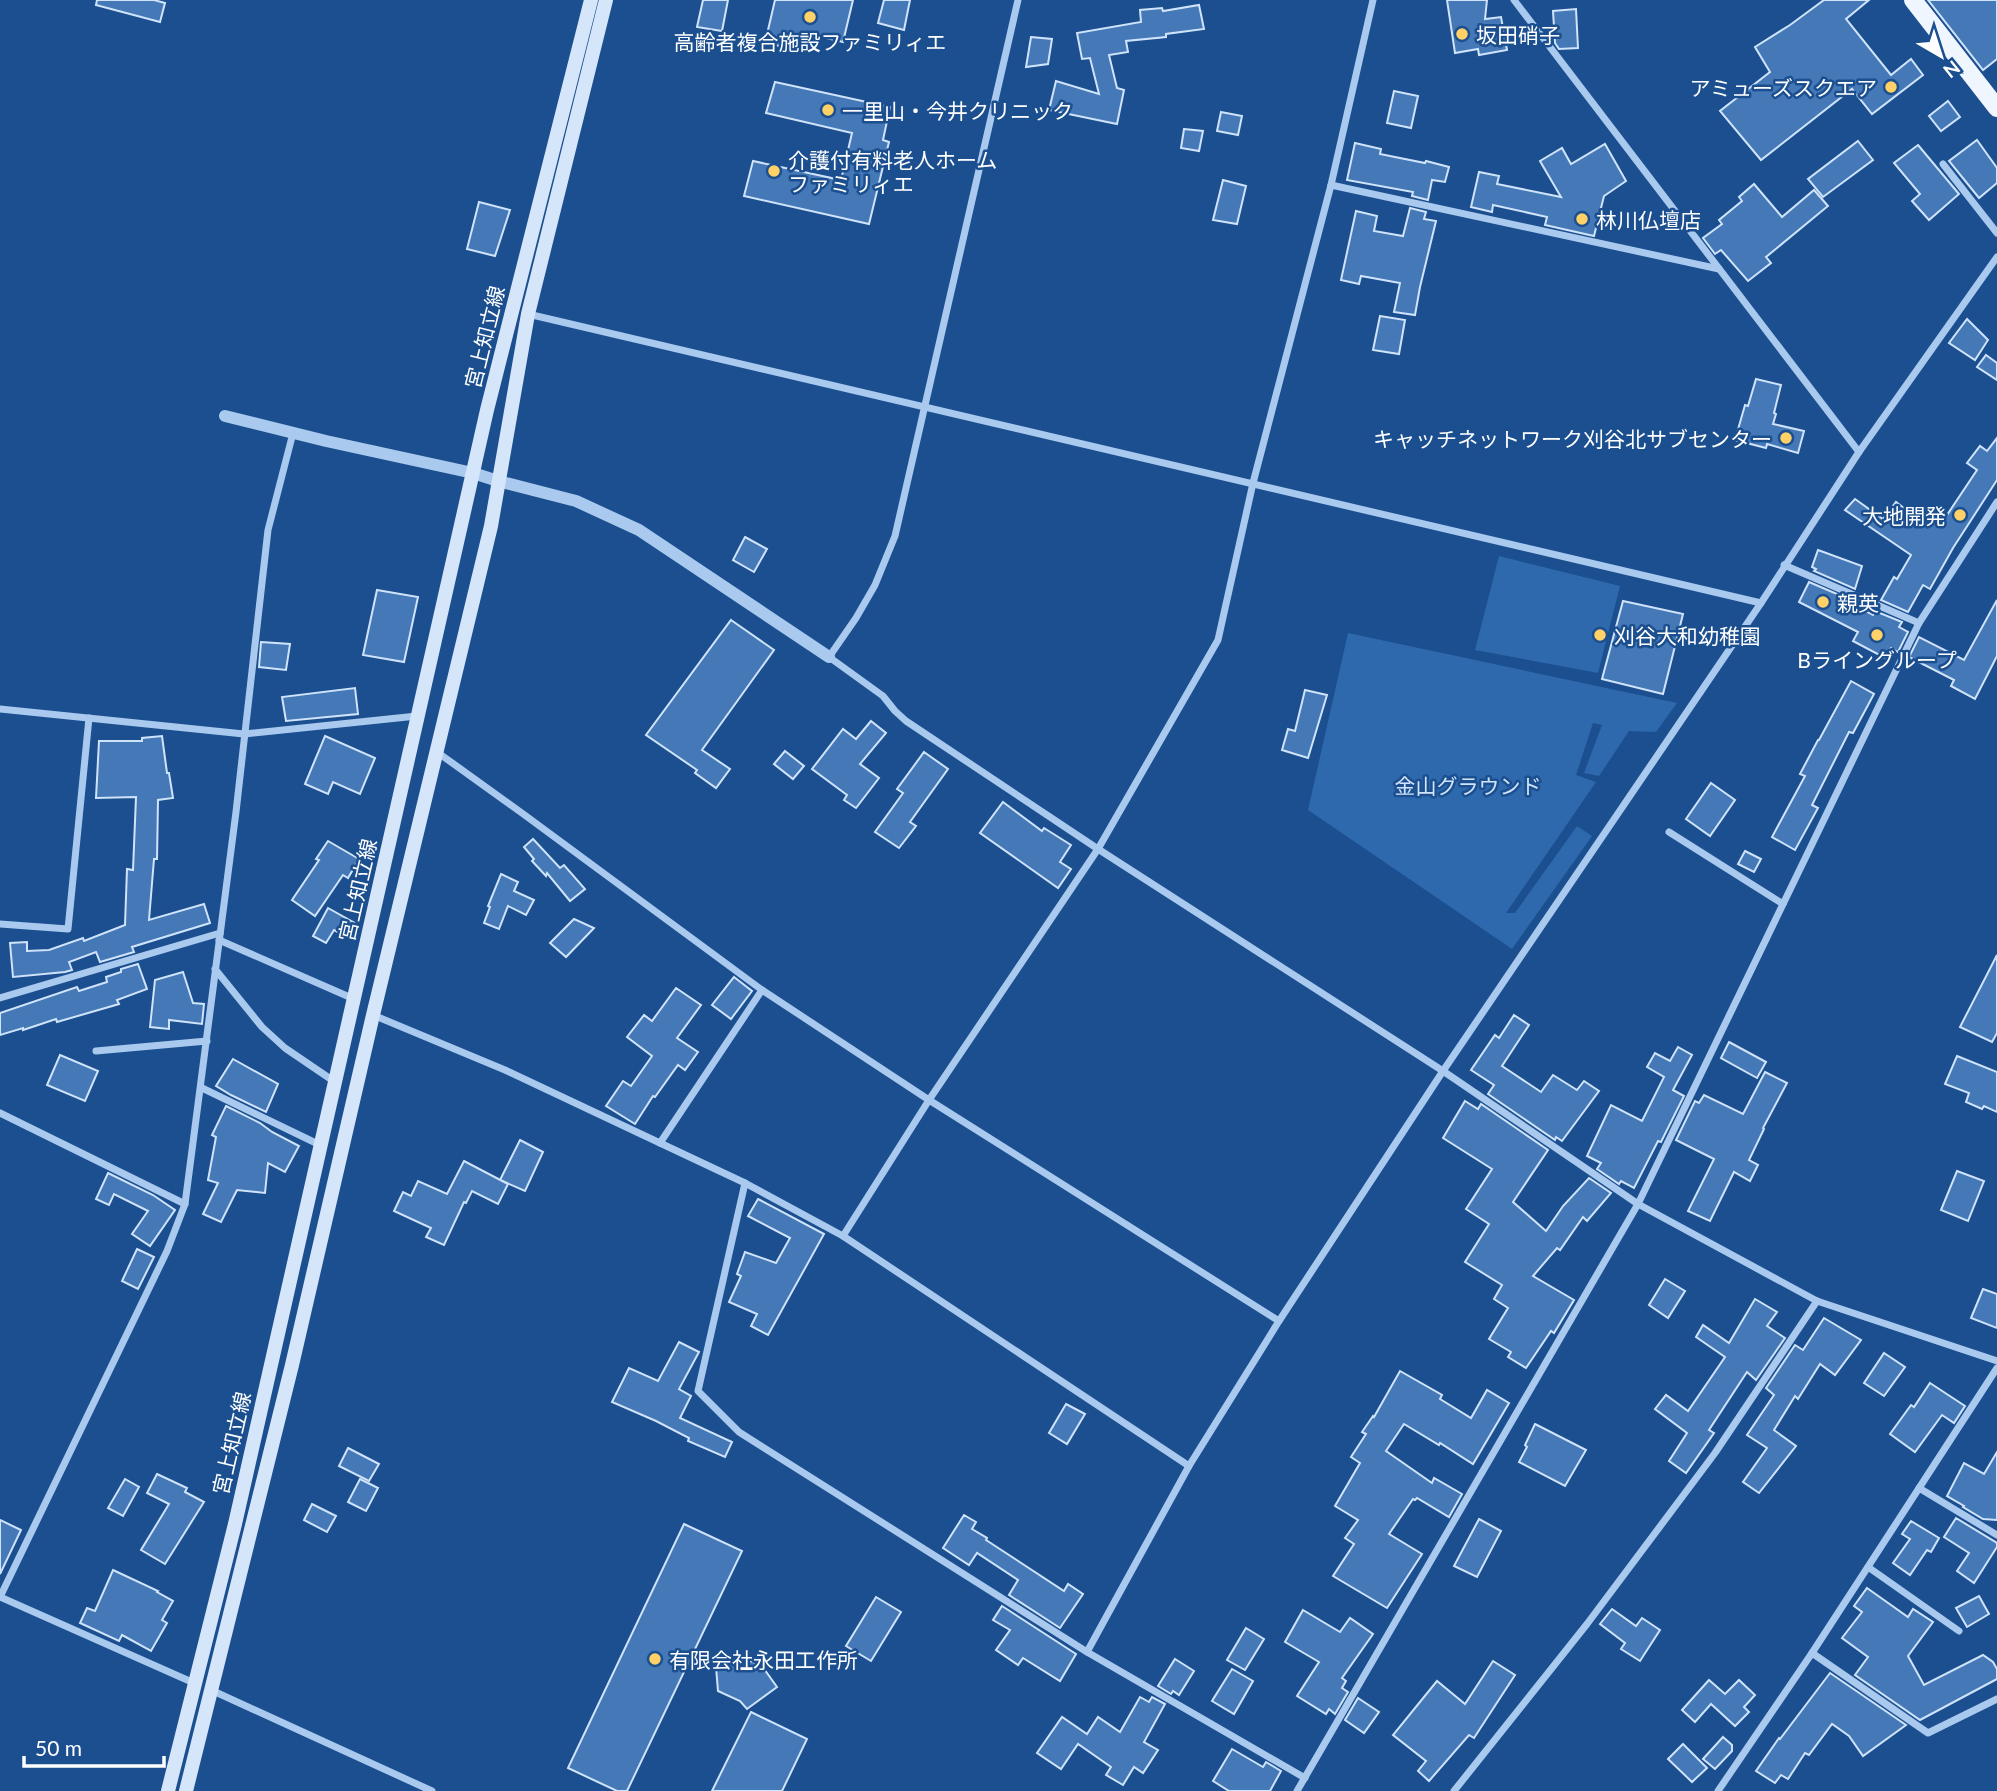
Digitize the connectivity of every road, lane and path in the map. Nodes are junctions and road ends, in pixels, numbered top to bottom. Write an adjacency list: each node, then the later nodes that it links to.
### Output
1 (591, 0): 18 (main road, 宮上知立線)
2 (606, 0): 13 (main road, 宮上知立線)
3 (1017, 0): 14 (street)
4 (1373, 0): 9 (street)
5 (1514, 0): 12 (street)
6 (1913, 0): 7 (main road)
7 (1997, 108)
8 (1944, 164): 10 (street)
9 (1331, 185): 12 (street); 20 (street)
10 (1997, 233)
11 (1997, 257): 17 (street)
12 (1719, 269): 17 (street)
13 (528, 314): 14 (street); 19 (main road, 宮上知立線)
14 (924, 406): 20 (street); 25 (street)
15 (225, 416): 16 (street)
16 (292, 433): 18 (street); 29 (street)
17 (1859, 452): 22 (street)
18 (473, 473): 19 (street); 27 (main road, 宮上知立線)
19 (498, 481): 25 (street); 30 (main road, 宮上知立線)
20 (1253, 483): 23 (street); 32 (street)
21 (1997, 502): 24 (street)
22 (1784, 565): 23 (street); 24 (street)
23 (1760, 603): 43 (street)
24 (1919, 623): 33 (street)
25 (829, 657): 32 (street)
26 (0, 709): 28 (street)
27 (418, 716): 29 (street); 39 (main road, 宮上知立線)
28 (89, 718): 29 (street); 34 (street)
29 (244, 734): 35 (street)
30 (437, 752): 37 (street); 40 (main road, 宮上知立線)
31 (1669, 832): 33 (street)
32 (1098, 849): 43 (street); 46 (street)
33 (1783, 904): 52 (street)
34 (0, 924)
35 (219, 936): 36 (street); 38 (street); 39 (street)
36 (215, 969): 41 (street); 44 (street)
37 (762, 990): 46 (street); 48 (street)
38 (0, 998)
39 (354, 999): 44 (main road, 宮上知立線)
40 (373, 1015): 48 (street); 67 (main road, 宮上知立線)
41 (207, 1041): 42 (street); 45 (street)
42 (96, 1051)
43 (1443, 1071): 52 (street); 55 (street)
44 (335, 1082): 49 (main road, 宮上知立線)
45 (202, 1088): 49 (street); 51 (street)
46 (929, 1100): 53 (street); 55 (street)
47 (0, 1113): 51 (street)
48 (660, 1143): 50 (street)
49 (320, 1145): 66 (main road, 宮上知立線)
50 (745, 1183): 53 (street); 64 (street)
51 (185, 1204): 62 (street)
52 (1638, 1204): 54 (street); 69 (street)
53 (843, 1236): 58 (street)
54 (1817, 1301): 56 (street); 74 (street)
55 (1279, 1321): 58 (street)
56 (1997, 1361)
57 (1997, 1368): 59 (street)
58 (1189, 1466): 64 (street)
59 (1919, 1488): 60 (street); 61 (street)
60 (1997, 1535)
61 (1868, 1567): 63 (street); 65 (street)
62 (0, 1597): 66 (street)
63 (1959, 1631)
64 (1087, 1653): 69 (street)
65 (1812, 1653): 68 (street); 75 (street)
66 (195, 1684): 70 (main road, 宮上知立線)
67 (211, 1690): 71 (main road, 宮上知立線); 72 (street)
68 (1997, 1699)
69 (1305, 1778): 73 (street)
70 (168, 1791)
71 (186, 1791)
72 (432, 1791)
73 (1297, 1791)
74 (1454, 1791)
75 (1718, 1791)

